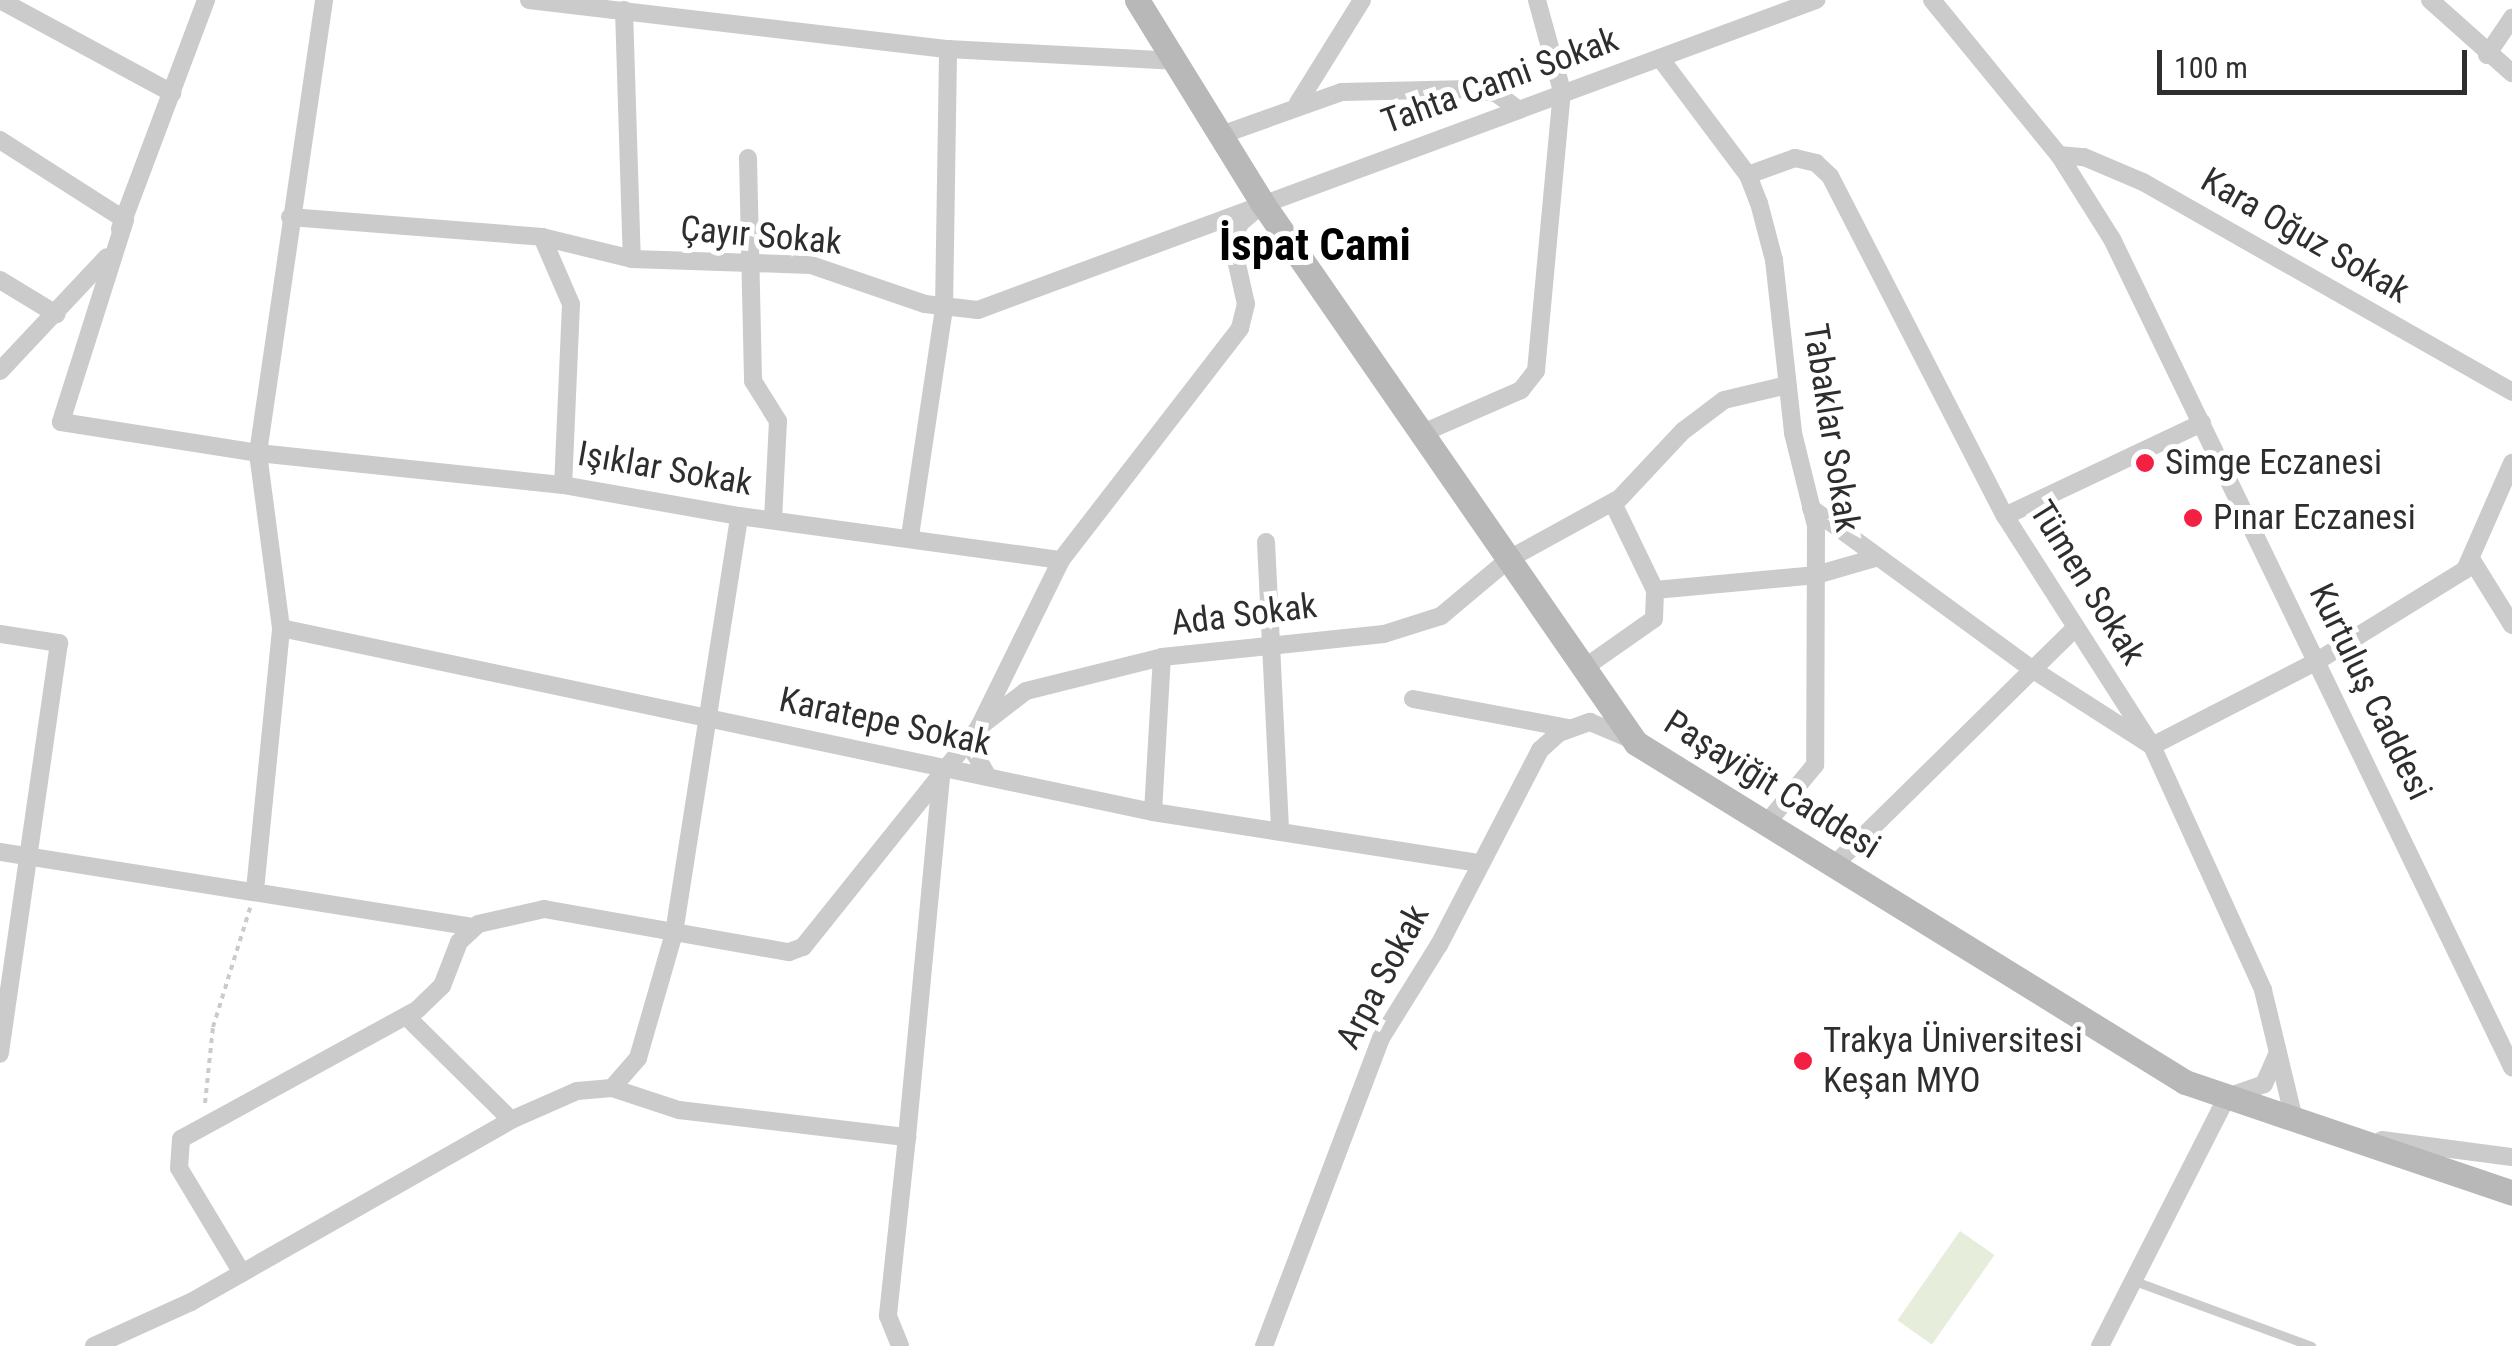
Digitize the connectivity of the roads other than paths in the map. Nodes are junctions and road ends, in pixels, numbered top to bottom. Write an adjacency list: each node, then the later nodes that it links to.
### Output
1 (0, 0): 22 (street)
2 (206, 0): 22 (street)
3 (324, 0): 31 (street)
4 (530, 0): 10 (street)
5 (1537, 0): 21 (street)
6 (1758, 0): 14 (street)
7 (1816, 0): 14 (street, Tahta Cami Sokak)
8 (1932, 0): 27 (street, Kurtuluş Caddesi)
9 (2430, 0): 17 (street)
10 (573, 2): 13 (street)
11 (1144, 2): 19 (main road, Paşayiğit Caddesi)
12 (1352, 3): 23 (street)
13 (624, 10): 16 (street); 34 (street)
14 (1772, 18): 18 (street, Tahta Cami Sokak)
15 (2512, 18): 17 (street)
16 (948, 48): 19 (street); 37 (street)
17 (2487, 55): 20 (street)
18 (1660, 58): 21 (street, Tahta Cami Sokak); 29 (street, Tabaklar Sokak)
19 (1174, 61): 25 (main road, Paşayiğit Caddesi)
20 (2512, 74)
21 (1562, 91): 24 (street, Tahta Cami Sokak); 43 (street)
22 (172, 93): 32 (street)
23 (1298, 103): 24 (street); 25 (street)
24 (1516, 108): 30 (street, Tahta Cami Sokak)
25 (1221, 135): 30 (main road, Paşayiğit Caddesi)
26 (0, 140): 32 (street)
27 (2059, 155): 41 (street, Kara Oğuz Sokak); 42 (street, Kurtuluş Caddesi)
28 (748, 158): 35 (street)
29 (1748, 175): 40 (street, Tabaklar Sokak); 50 (street, Tümen Sokak)
30 (1264, 204): 37 (street, Çayır Sokak); 43 (main road, Paşayiğit Caddesi); 56 (street)
31 (290, 217): 33 (street, Çayır Sokak); 44 (street)
32 (124, 220): 38 (street); 44 (street, Işıklar Sokak)
33 (542, 237): 34 (street, Çayır Sokak); 46 (street)
34 (632, 260): 35 (street, Çayır Sokak)
35 (749, 262): 37 (street, Çayır Sokak); 51 (street)
36 (0, 280): 38 (street)
37 (944, 310): 52 (street)
38 (56, 314): 39 (street)
39 (0, 371)
40 (1787, 384): 47 (street, Ada Sokak); 48 (street, Tabaklar Sokak)
41 (2510, 388)
42 (2202, 423): 50 (street); 66 (street, Kurtuluş Caddesi)
43 (1425, 432): 55 (main road, Paşayiğit Caddesi)
44 (258, 453): 46 (street, Işıklar Sokak); 62 (street)
45 (2512, 463): 57 (street)
46 (563, 485): 49 (street, Işıklar Sokak)
47 (1613, 503): 55 (street, Ada Sokak); 59 (street)
48 (1811, 508): 54 (street); 58 (street, Tabaklar Sokak)
49 (739, 516): 51 (street, Işıklar Sokak); 70 (street)
50 (2005, 516): 61 (street, Tümen Sokak)
51 (772, 520): 52 (street, Işıklar Sokak)
52 (910, 536): 56 (street, Işıklar Sokak)
53 (1266, 542): 64 (street)
54 (1875, 558): 58 (street); 67 (street)
55 (1509, 559): 64 (street, Ada Sokak); 68 (main road, Paşayiğit Caddesi)
56 (1061, 560): 72 (street)
57 (2473, 562): 60 (street); 66 (street)
58 (1816, 575): 59 (street); 78 (street, Tabaklar Sokak)
59 (1654, 590): 68 (street)
60 (2512, 625)
61 (2076, 627): 67 (street); 74 (street, Tümen Sokak)
62 (281, 628): 70 (street, Karatepe Sokak); 84 (street)
63 (0, 634): 81 (street)
64 (1272, 642): 65 (street, Ada Sokak); 79 (street)
65 (1162, 657): 72 (street, Ada Sokak); 77 (street)
66 (2319, 660): 74 (street); 92 (street, Kurtuluş Caddesi)
67 (2032, 669): 74 (street); 83 (street)
68 (1591, 678): 71 (street); 73 (main road, Paşayiğit Caddesi)
69 (1414, 698): 71 (street)
70 (710, 718): 75 (street, Karatepe Sokak); 87 (street)
71 (1576, 726): 73 (street); 82 (street, Arpa Sokak)
72 (980, 727): 75 (street); 76 (street)
73 (1636, 743): 78 (main road, Paşayiğit Caddesi)
74 (2152, 746): 90 (street, Tümen Sokak)
75 (942, 768): 76 (street, Karatepe Sokak); 87 (street); 98 (street)
76 (988, 777): 77 (street, Karatepe Sokak)
77 (1153, 812): 79 (street, Karatepe Sokak)
78 (1766, 824): 83 (main road, Paşayiğit Caddesi)
79 (1280, 832): 82 (street, Karatepe Sokak)
80 (0, 852): 81 (street)
81 (30, 857): 84 (street); 91 (street)
82 (1478, 863): 105 (street, Arpa Sokak)
83 (1834, 866): 94 (main road, Paşayiğit Caddesi)
84 (255, 890): 85 (street)
85 (430, 920): 86 (street); 88 (street)
86 (474, 927): 87 (street); 88 (street)
87 (674, 933): 93 (street)
88 (455, 948): 89 (street)
89 (407, 1017): 96 (street); 101 (street)
90 (2277, 1039): 94 (street); 95 (street, Tümen Sokak)
91 (1, 1042)
92 (2512, 1067)
93 (612, 1088): 96 (street); 98 (street)
94 (2227, 1097): 95 (main road, Paşayiğit Caddesi); 102 (street)
95 (2294, 1119): 97 (main road, Paşayiğit Caddesi)
96 (511, 1120): 101 (street)
97 (2332, 1132): 99 (street); 100 (main road, Paşayiğit Caddesi)
98 (907, 1137): 104 (street)
99 (2512, 1157)
100 (2512, 1193)
101 (242, 1273): 103 (street)
102 (2132, 1280): 106 (street); 107 (lane)
103 (94, 1346)
104 (900, 1346)
105 (1264, 1346)
106 (2100, 1346)
107 (2311, 1346)

